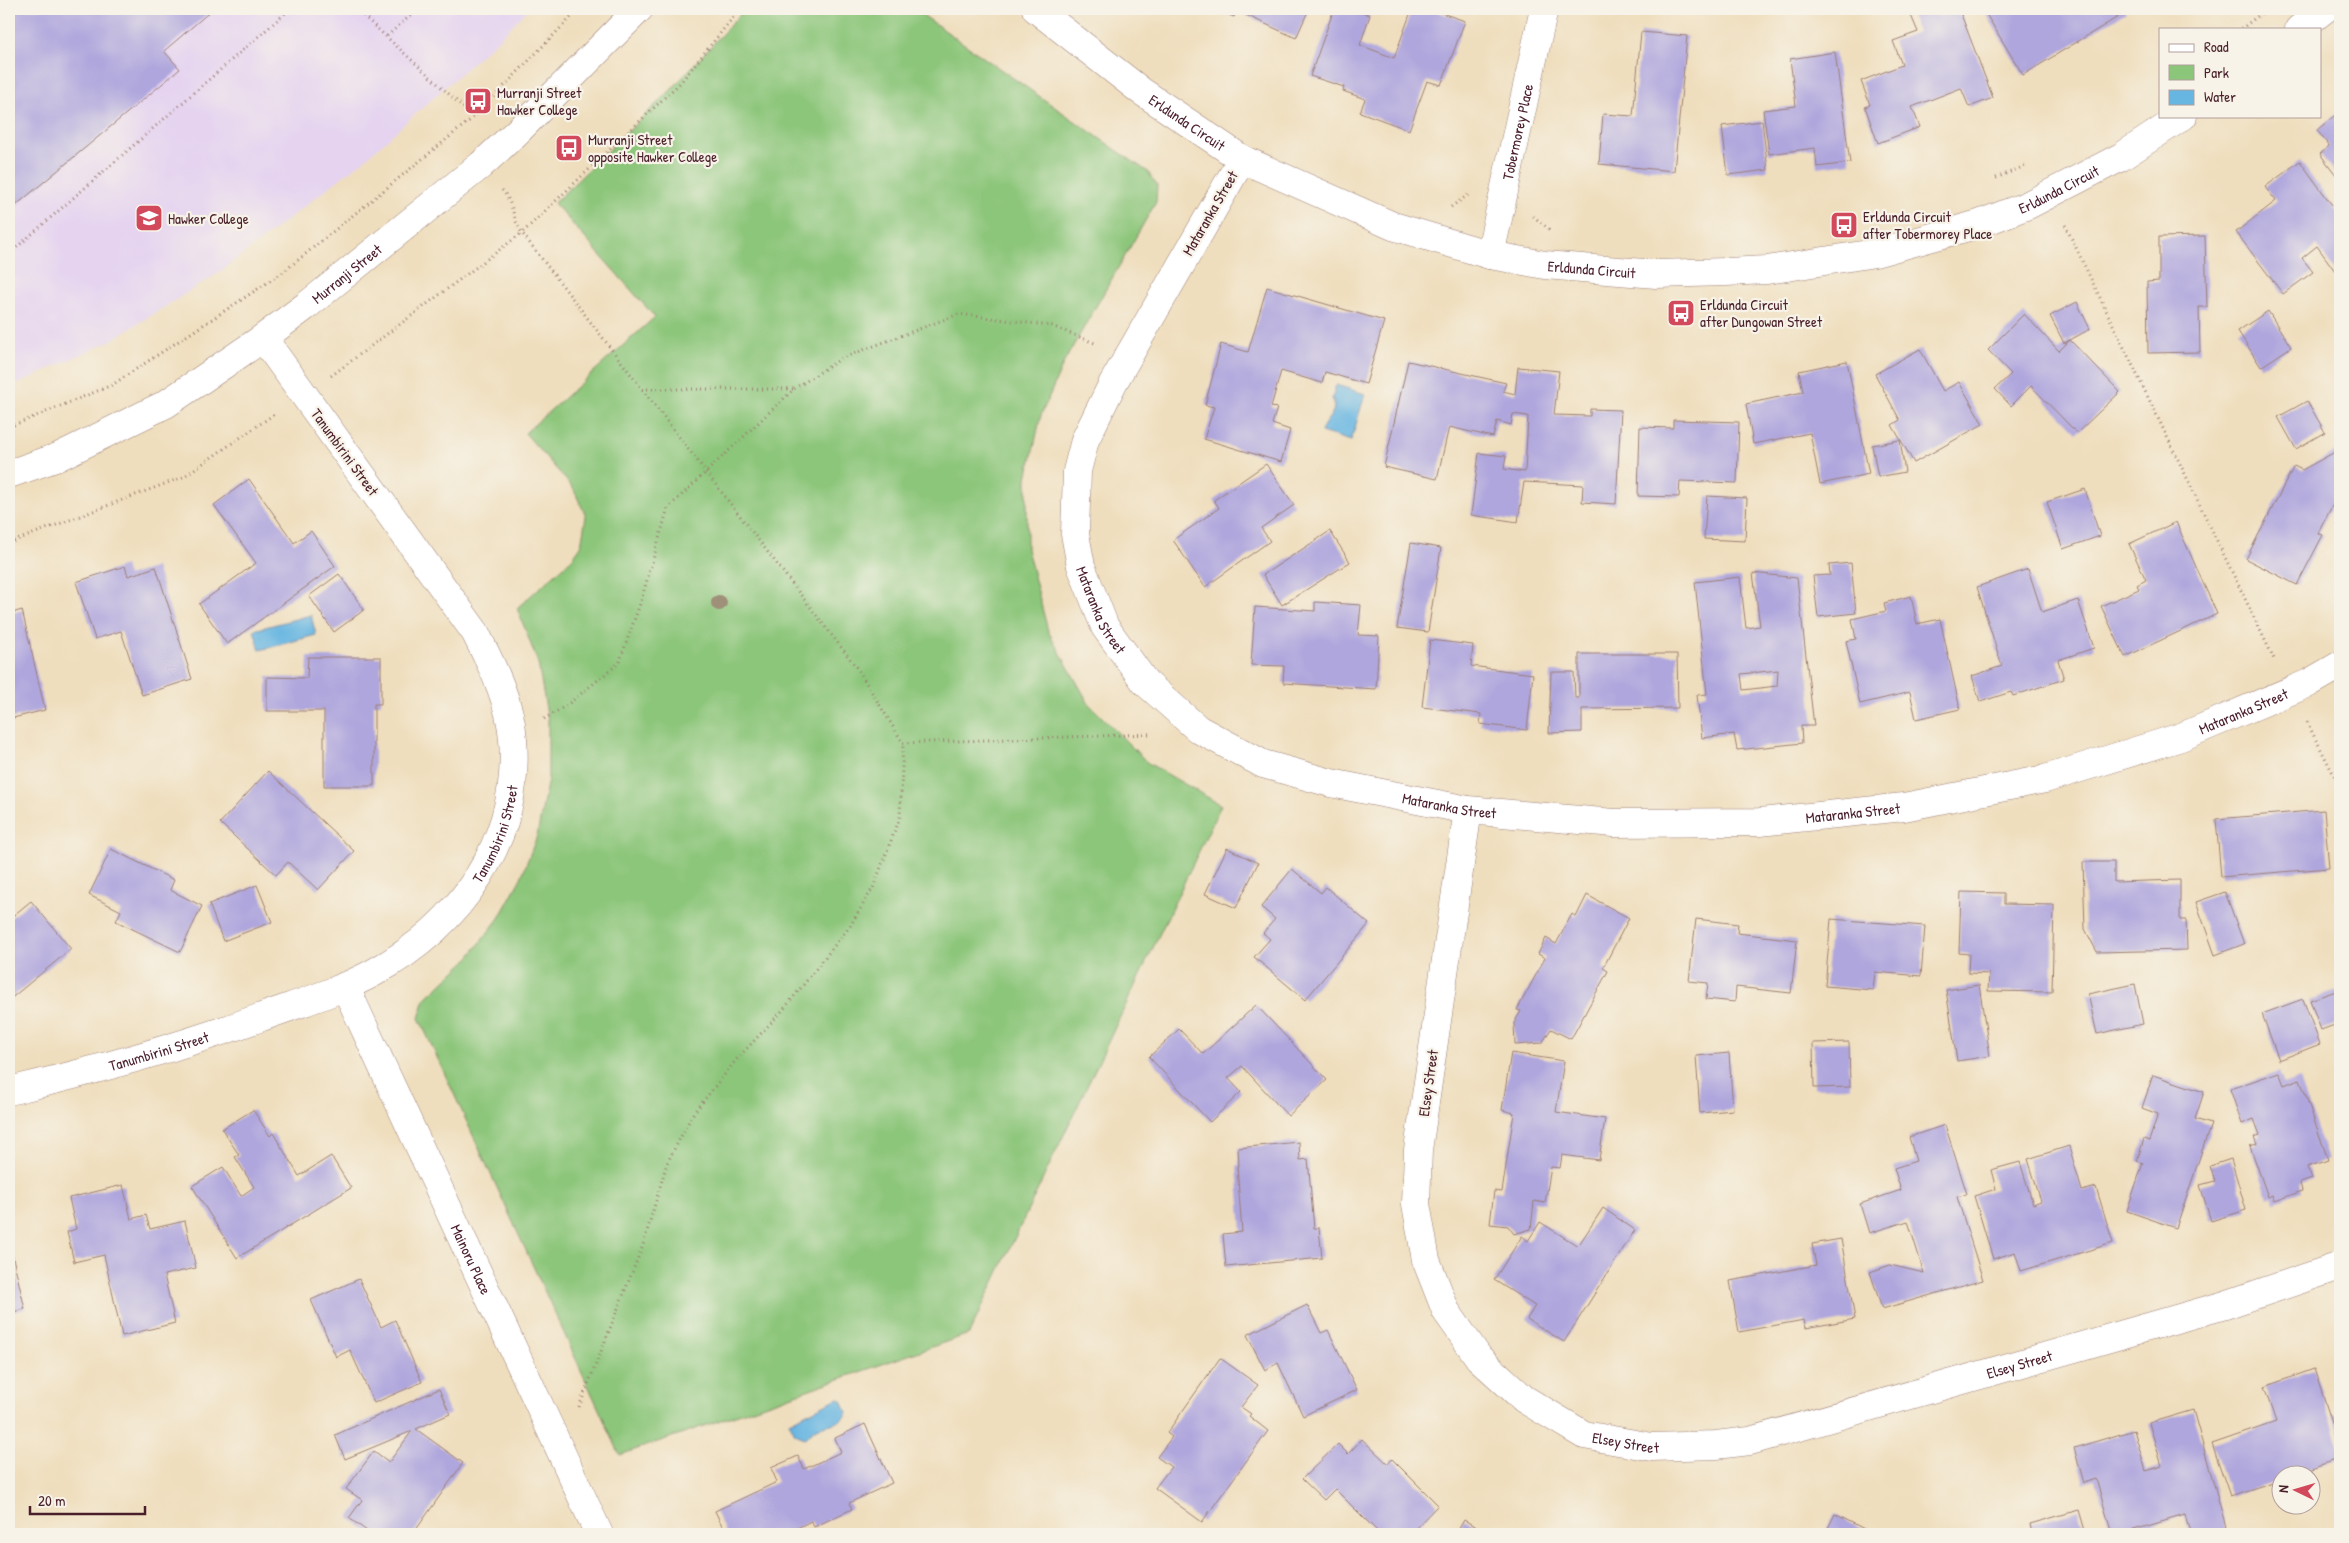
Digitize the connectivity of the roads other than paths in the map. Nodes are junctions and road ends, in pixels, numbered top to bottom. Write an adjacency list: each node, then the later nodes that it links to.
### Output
1 (639, 9): 9 (street, Murranji Street)
2 (1036, 9): 7 (street, Erldunda Circuit)
3 (1544, 9): 8 (street, Tobermorey Place)
4 (2325, 9): 5 (street)
5 (2300, 28)
6 (2180, 118): 8 (street, Erldunda Circuit)
7 (1242, 159): 8 (street, Erldunda Circuit); 12 (street, Mataranka Street)
8 (1490, 255)
9 (263, 338): 10 (street, Murranji Street); 13 (street, Tanumbirini Street)
10 (9, 474)
11 (2340, 665): 12 (street, Mataranka Street)
12 (1468, 810): 15 (street, Elsey Street)
13 (345, 986): 14 (street, Tanumbirini Street); 16 (street, Mainoru Place)
14 (9, 1091)
15 (2340, 1266)
16 (599, 1534)

